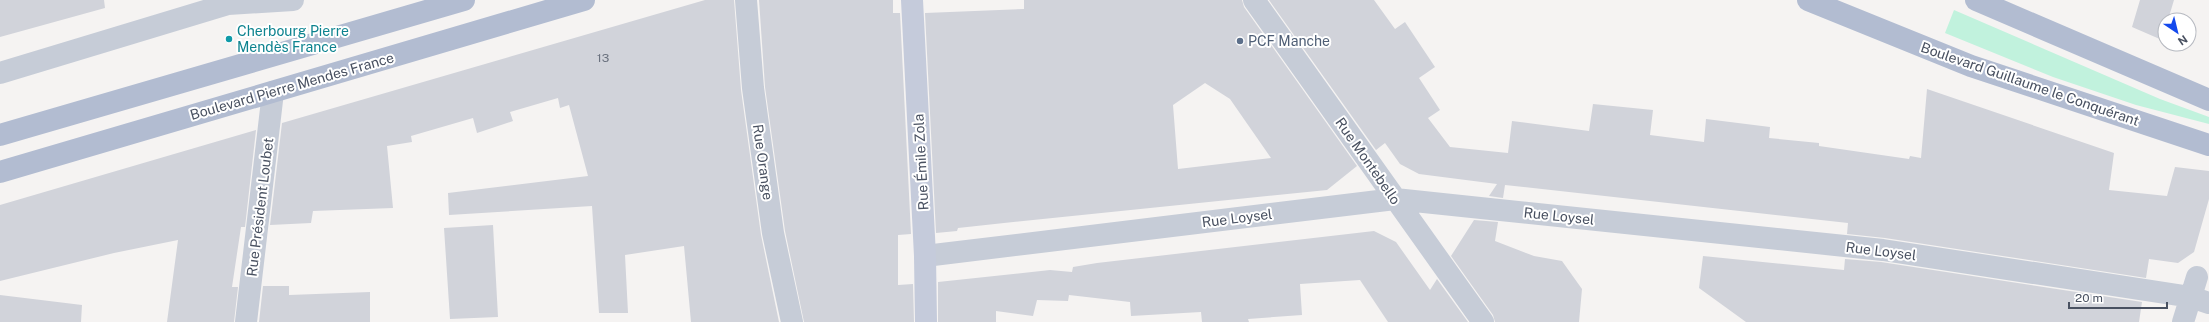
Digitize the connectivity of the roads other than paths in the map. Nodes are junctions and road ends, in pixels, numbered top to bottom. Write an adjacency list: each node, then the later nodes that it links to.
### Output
1 (293, 0): 9 (street)
2 (464, 0): 12 (main road)
3 (584, 0): 10 (main road, Boulevard Pierre Mendes France)
4 (746, 0): 20 (street, Rue Orange)
5 (1254, 0): 15 (street, Rue Montebello)
6 (1808, 0): 13 (main road, Boulevard Guillaume le Conquérant)
7 (1976, 0): 11 (main road)
8 (913, 1): 16 (street, Rue Émile Zola)
9 (0, 73)
10 (273, 92): 14 (main road, Boulevard Pierre Mendes France); 19 (street, Rue Président Loubet)
11 (2209, 100)
12 (0, 135)
13 (2209, 145)
14 (0, 172)
15 (1395, 199): 16 (street, Rue Loysel); 18 (street, Rue Loysel); 22 (street, Rue Montebello)
16 (926, 256): 21 (street, Rue Émile Zola)
17 (2197, 276): 18 (street)
18 (2200, 300): 23 (street)
19 (246, 322)
20 (792, 322)
21 (926, 322)
22 (1483, 322)
23 (2183, 322)

